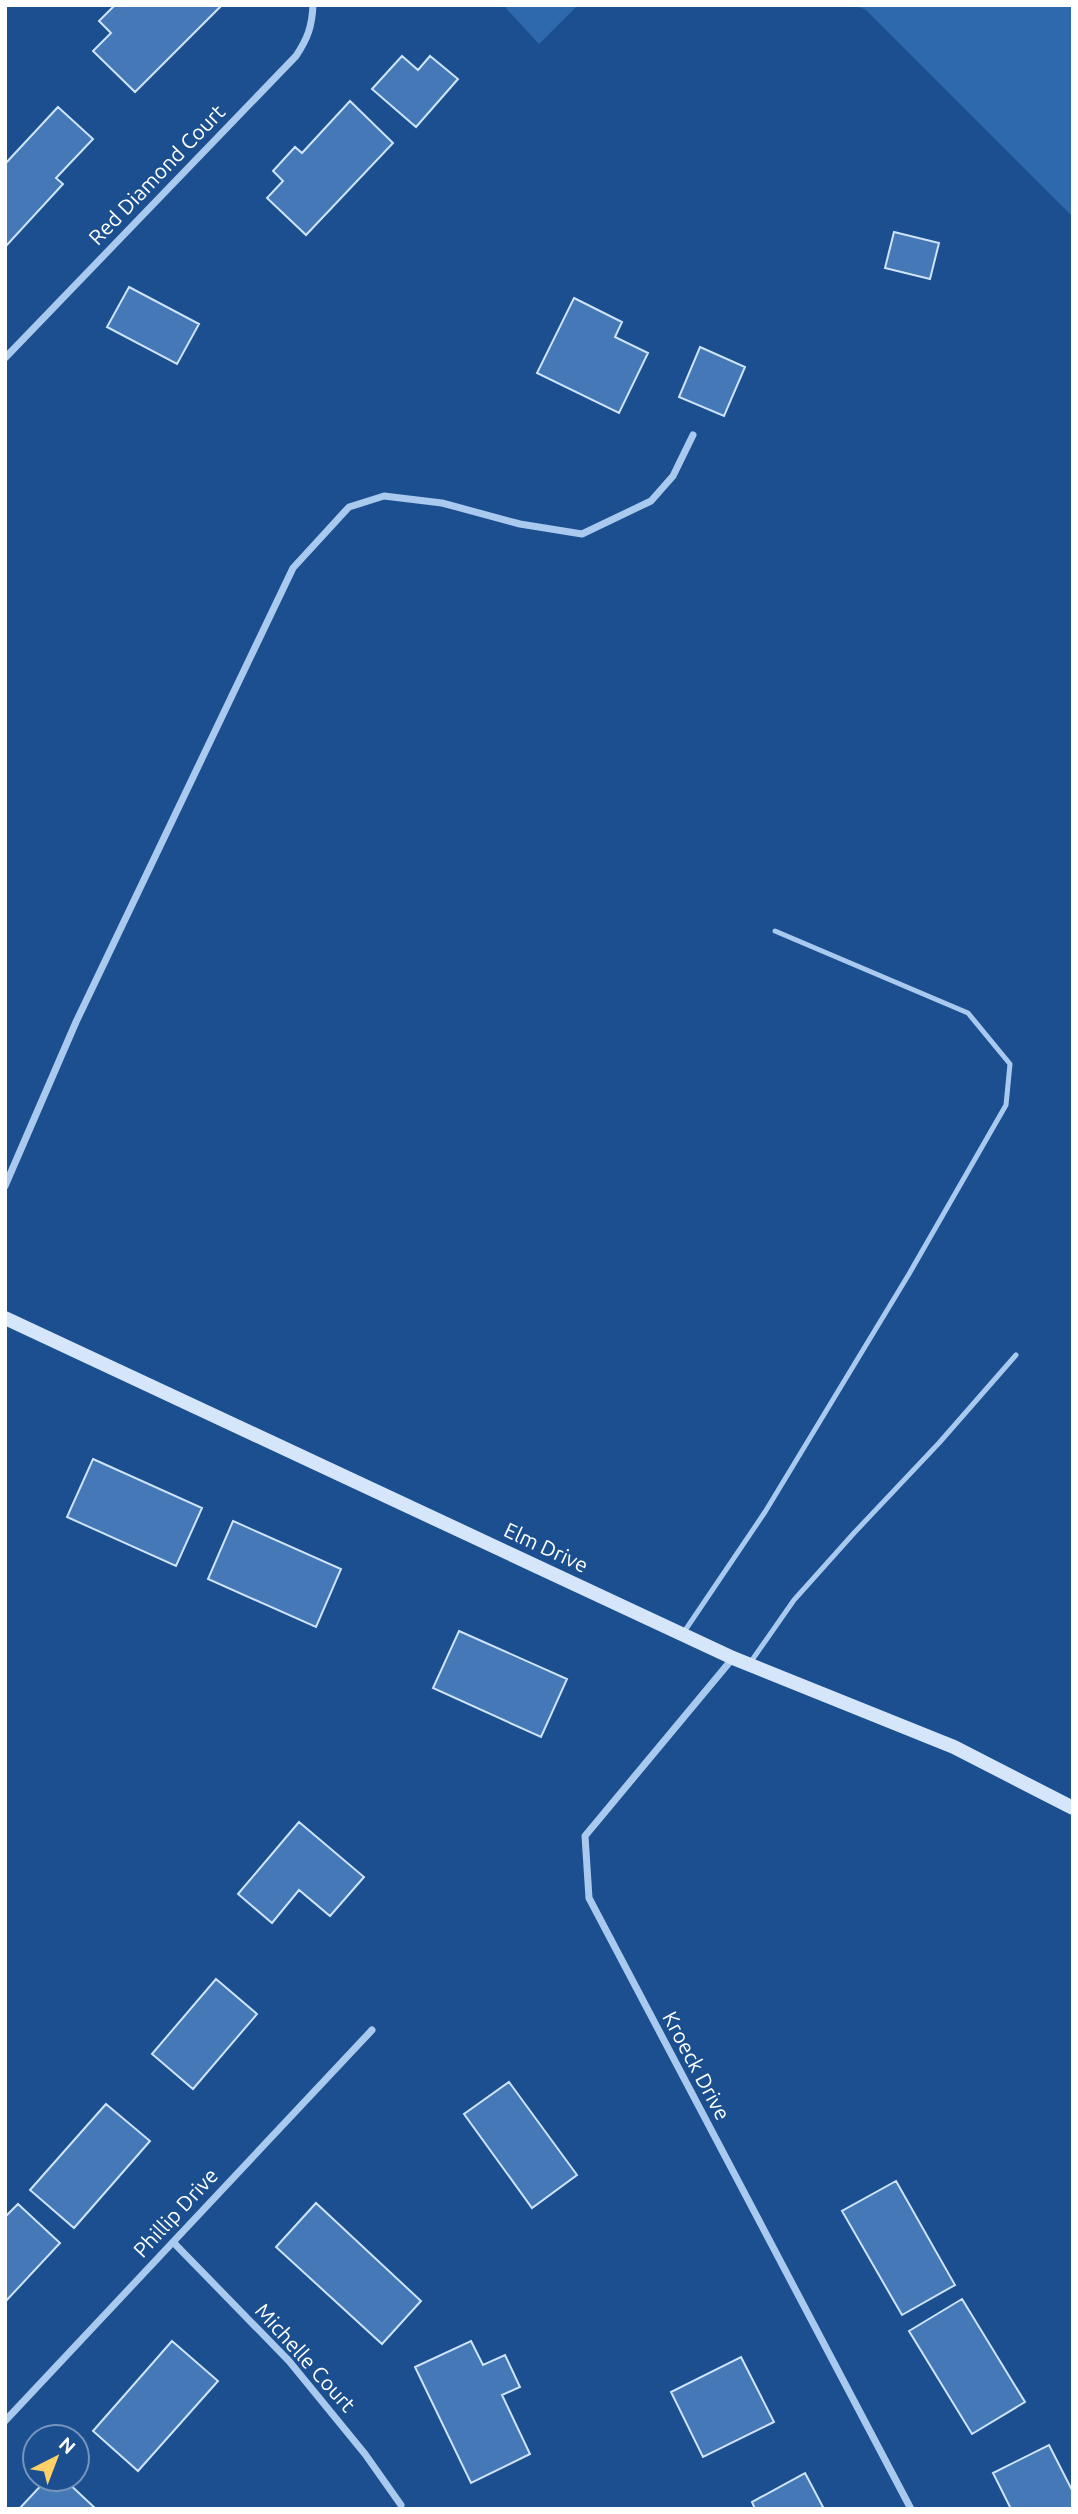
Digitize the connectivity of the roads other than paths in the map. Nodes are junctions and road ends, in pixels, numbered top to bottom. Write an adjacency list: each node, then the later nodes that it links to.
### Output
1 (313, 5): 2 (street, Red Diamond Court)
2 (5, 358)
3 (693, 435): 5 (street)
4 (775, 931): 8 (lane)
5 (5, 1186)
6 (5, 1318): 8 (street, Elm Drive)
7 (1016, 1355): 10 (lane)
8 (683, 1635): 9 (street, Elm Drive)
9 (733, 1658): 10 (street, Elm Drive); 16 (street, Kroeck Drive)
10 (748, 1665): 11 (street, Elm Drive)
11 (1073, 1808)
12 (372, 2029): 13 (street, Phillip Drive)
13 (173, 2242): 14 (street, Phillip Drive); 15 (street, Michelle Court)
14 (5, 2421)
15 (401, 2505)
16 (911, 2509)

